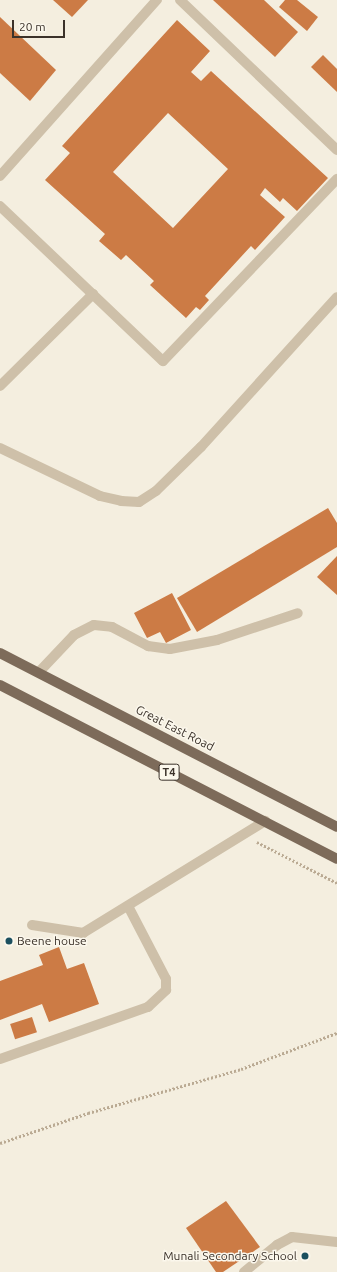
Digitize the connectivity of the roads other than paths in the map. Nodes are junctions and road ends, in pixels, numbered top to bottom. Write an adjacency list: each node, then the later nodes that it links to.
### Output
1 (157, 0): 4 (street)
2 (180, 0): 3 (street)
3 (337, 150)
4 (0, 176)
5 (337, 179): 7 (street)
6 (0, 206): 7 (street)
7 (93, 294): 9 (street)
8 (337, 297): 10 (street)
9 (0, 386)
10 (0, 448)
11 (298, 613): 13 (street)
12 (0, 653): 13 (main road, Great East Road / T4)
13 (39, 672): 16 (main road, Great East Road / T4)
14 (0, 685): 15 (main road, T4)
15 (265, 821): 17 (main road, T4); 18 (street)
16 (337, 827)
17 (337, 859)
18 (128, 906): 19 (street); 20 (street)
19 (32, 925)
20 (0, 1059)
21 (337, 1242): 22 (street)
22 (244, 1272)

